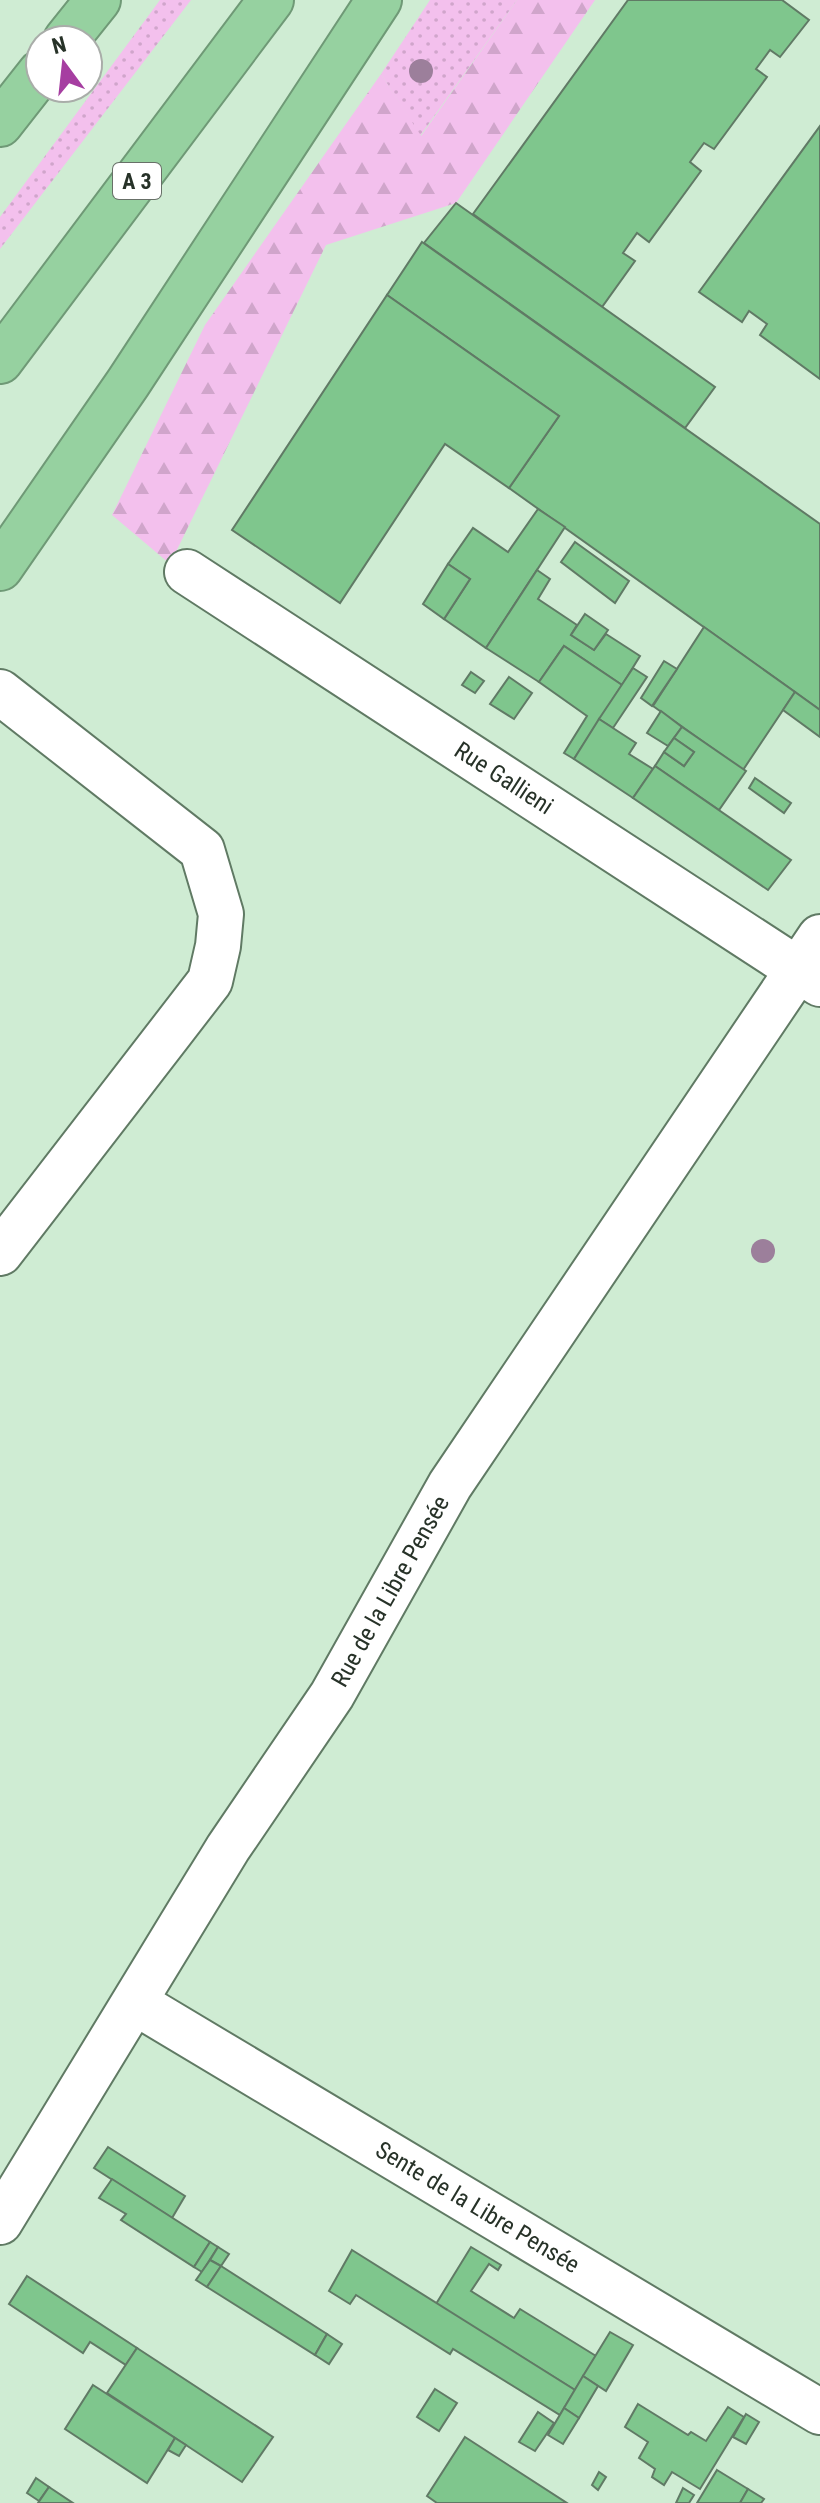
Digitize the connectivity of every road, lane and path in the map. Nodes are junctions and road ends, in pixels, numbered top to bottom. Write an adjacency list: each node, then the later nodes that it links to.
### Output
1 (98, 0): 4 (highway)
2 (271, 0): 7 (highway, A 3)
3 (379, 0): 8 (highway)
4 (79, 24)
5 (24, 93): 6 (highway)
6 (0, 124)
7 (0, 361)
8 (0, 568)
9 (187, 572): 11 (street, Rue Gallieni)
10 (1, 692): 12 (street)
11 (812, 963): 13 (street, Rue de la Libre Pensée)
12 (0, 1253)
13 (136, 2003): 14 (street, Rue de la Libre Pensée); 15 (street, Sente de la Libre Pensée)
14 (0, 2222)
15 (820, 2412)

